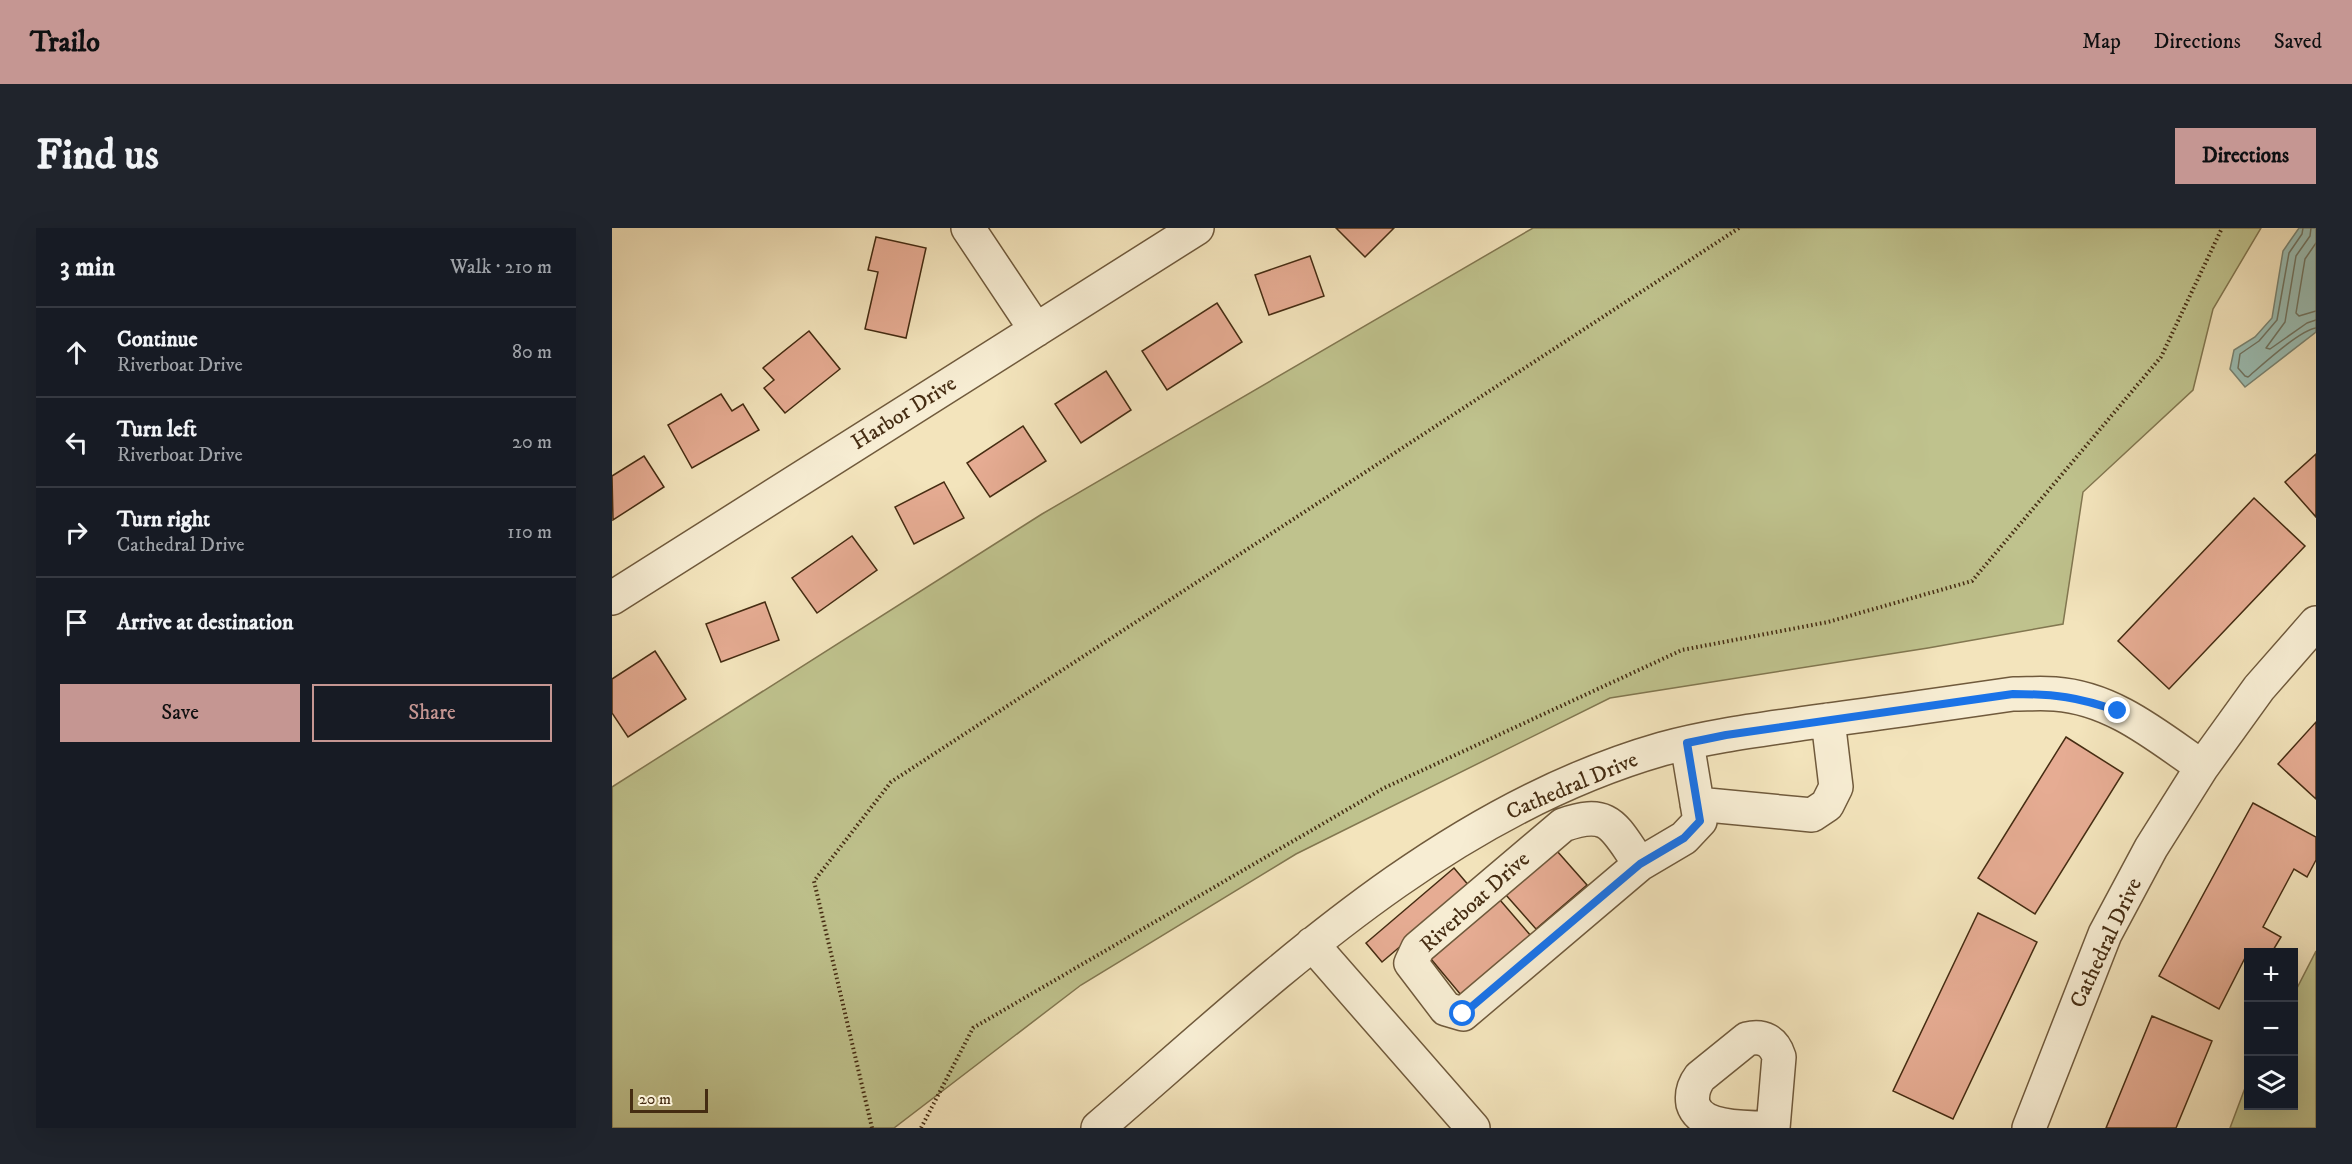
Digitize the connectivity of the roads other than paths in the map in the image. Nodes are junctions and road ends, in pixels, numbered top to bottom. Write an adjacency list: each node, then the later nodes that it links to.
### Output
1 (968, 228): 3 (street)
2 (1197, 228): 3 (street, Harbor Drive)
3 (1036, 330): 4 (street, Harbor Drive)
4 (612, 598)
5 (2316, 623): 8 (street, Cathedral Drive)
6 (1828, 720): 7 (street, Cathedral Drive); 8 (street, Cathedral Drive); 9 (street)
7 (1687, 743): 9 (street, Riverboat Drive); 11 (street, Cathedral Drive)
8 (2202, 766): 16 (street, Cathedral Drive)
9 (1697, 804): 10 (street, Riverboat Drive)
10 (1640, 864): 10 (street, Riverboat Drive)
11 (1312, 944): 12 (street, Cathedral Drive); 13 (street)
12 (1098, 1128)
13 (1473, 1128)
14 (1768, 1128): 15 (street)
15 (1773, 1128)
16 (2029, 1128)

